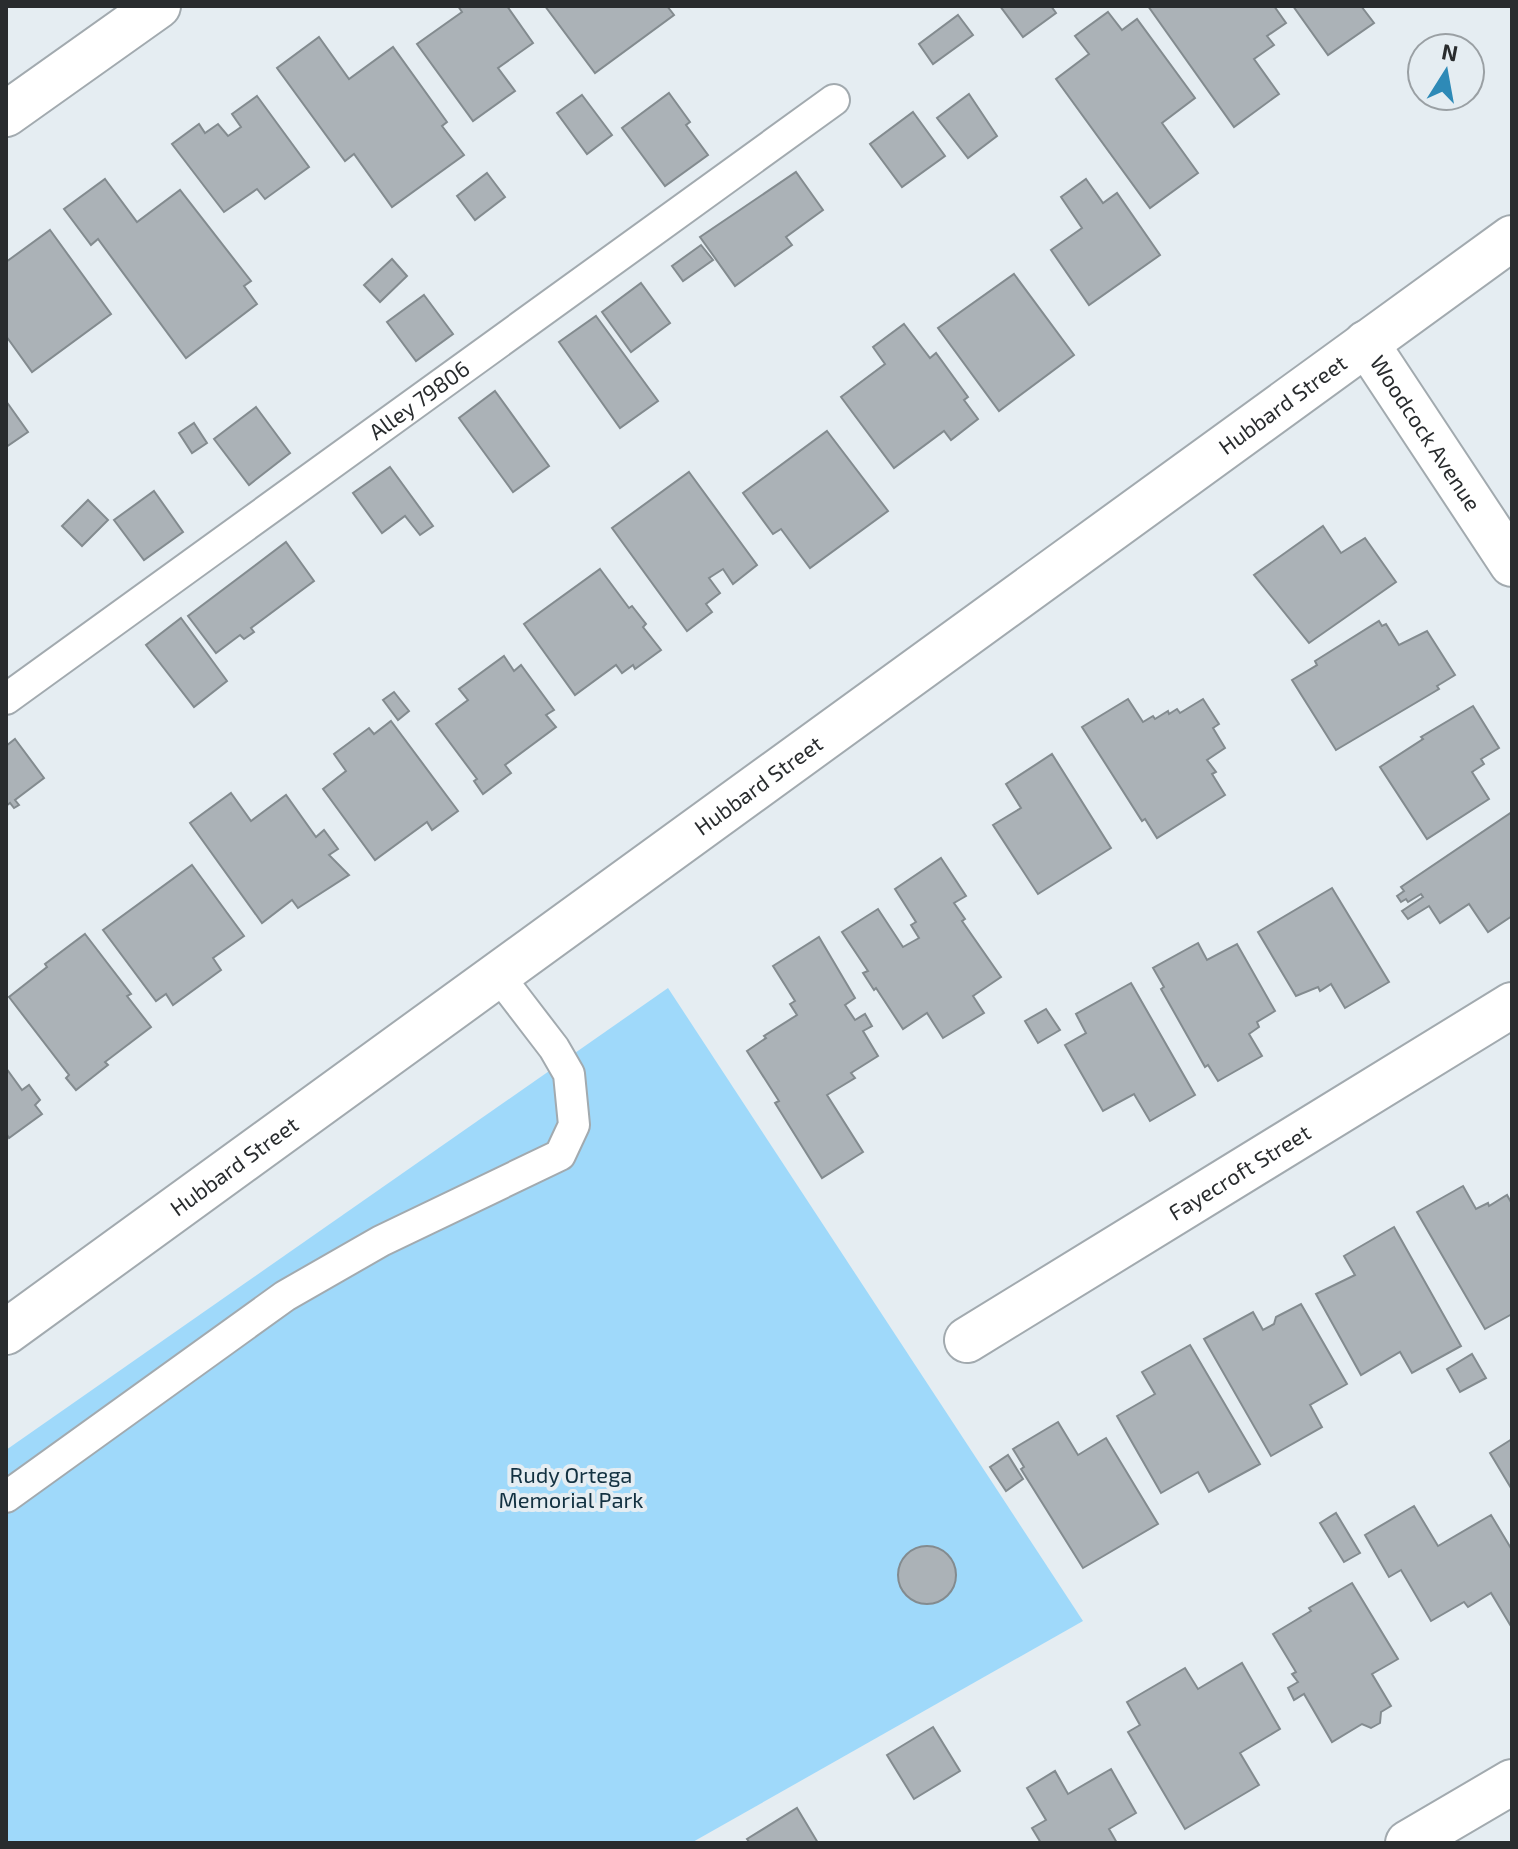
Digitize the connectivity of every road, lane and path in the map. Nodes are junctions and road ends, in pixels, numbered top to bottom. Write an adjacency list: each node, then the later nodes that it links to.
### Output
1 (158, 6): 3 (main road)
2 (834, 100): 7 (lane, Alley 79806)
3 (6, 114)
4 (1512, 238): 5 (main road, Hubbard Street)
5 (1366, 343): 6 (main road, Woodcock Avenue); 8 (main road, Hubbard Street)
6 (1512, 564)
7 (6, 699)
8 (498, 975): 10 (main road, Hubbard Street); 12 (lane)
9 (1512, 1005): 11 (main road, Fayecroft Street)
10 (6, 1332)
11 (967, 1340)
12 (6, 1497)
13 (1512, 1782): 14 (main road)
14 (1408, 1843)

